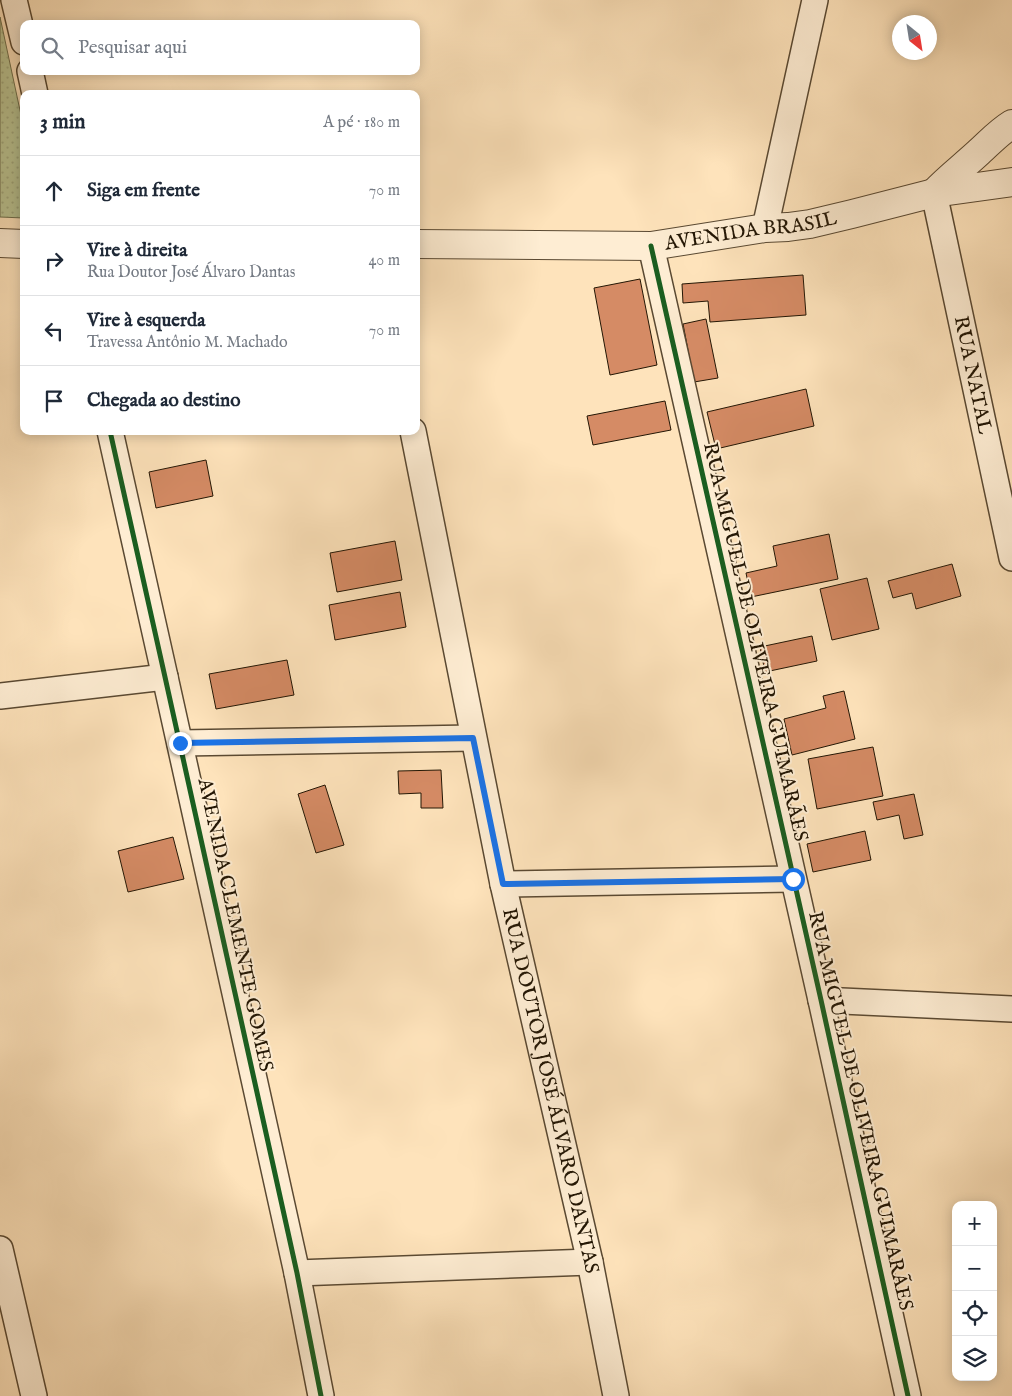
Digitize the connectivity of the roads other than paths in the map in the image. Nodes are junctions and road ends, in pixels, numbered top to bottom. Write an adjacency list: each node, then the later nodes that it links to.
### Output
1 (14, 0): 3 (street)
2 (815, 0): 9 (street)
3 (20, 25)
4 (31, 75): 5 (street)
5 (34, 90)
6 (1012, 124): 8 (street)
7 (1012, 182): 8 (street, AVENIDA BRASIL)
8 (934, 193): 9 (street, AVENIDA BRASIL); 16 (street, RUA NATAL)
9 (765, 228): 13 (street, AVENIDA BRASIL)
10 (0, 243): 11 (street)
11 (20, 244)
12 (420, 244): 13 (street, AVENIDA BRASIL)
13 (651, 246): 21 (street, RUA MIGUEL DE OLIVEIRA GUIMARÃES)
14 (111, 435): 17 (street, AVENIDA CLEMENTE GOMES)
15 (414, 435): 19 (street, RUA DOUTOR JOSÉ ÁLVARO DANTAS)
16 (1012, 558)
17 (165, 677): 18 (street); 20 (street, AVENIDA CLEMENTE GOMES)
18 (0, 696)
19 (473, 738): 20 (street); 22 (street, RUA DOUTOR JOSÉ ÁLVARO DANTAS)
20 (180, 743): 27 (street, AVENIDA CLEMENTE GOMES)
21 (793, 879): 22 (street); 23 (street, RUA MIGUEL DE OLIVEIRA GUIMARÃES)
22 (503, 884): 26 (street, RUA DOUTOR JOSÉ ÁLVARO DANTAS)
23 (821, 1000): 24 (street); 31 (street, RUA MIGUEL DE OLIVEIRA GUIMARÃES)
24 (1012, 1009)
25 (0, 1249): 28 (street)
26 (590, 1262): 27 (street); 30 (street, RUA DOUTOR JOSÉ ÁLVARO DANTAS)
27 (296, 1274): 29 (street, AVENIDA CLEMENTE GOMES)
28 (34, 1396)
29 (321, 1396)
30 (616, 1396)
31 (908, 1396)

